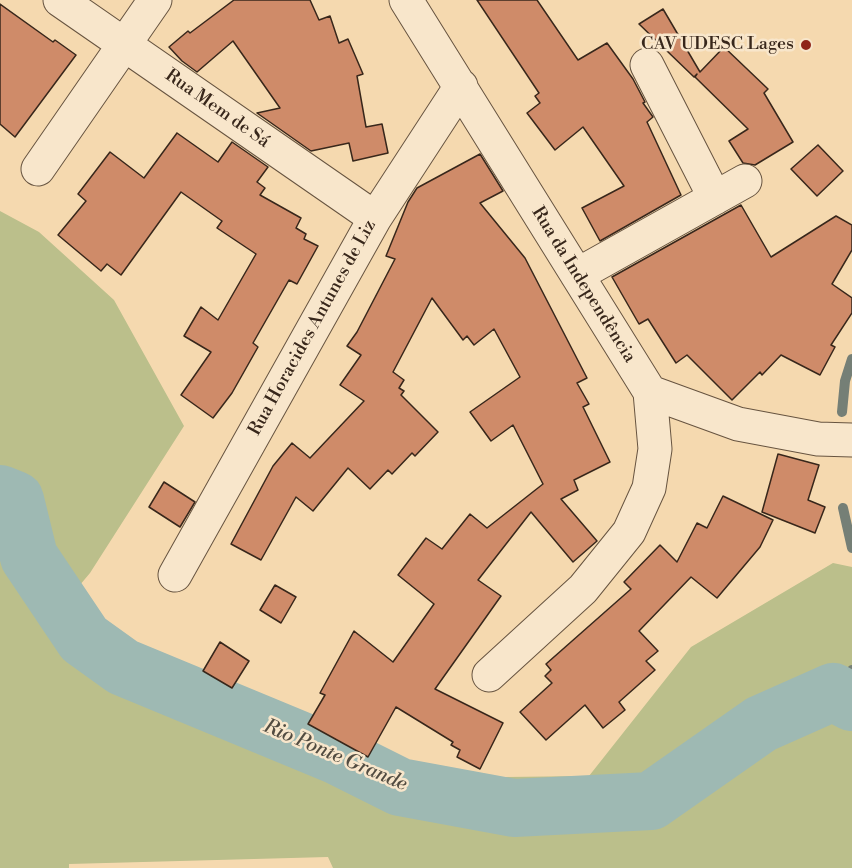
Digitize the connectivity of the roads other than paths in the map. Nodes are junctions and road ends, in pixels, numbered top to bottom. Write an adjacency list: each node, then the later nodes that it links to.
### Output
1 (60, 0): 4 (street, Rua Mem de Sá)
2 (155, 0): 4 (street)
3 (406, 0): 6 (street, Rua da Independência)
4 (124, 44): 7 (street); 10 (street, Rua Mem de Sá)
5 (647, 64): 9 (street)
6 (461, 86): 10 (street, Rua Horacides Antunes de Liz); 11 (street, Rua da Independência)
7 (38, 169)
8 (745, 182): 9 (street)
9 (715, 198): 11 (street)
10 (375, 218): 14 (street, Rua Horacides Antunes de Liz)
11 (577, 274): 12 (street, Rua da Independência)
12 (650, 392): 13 (street); 15 (street)
13 (852, 440)
14 (175, 575)
15 (489, 675)

